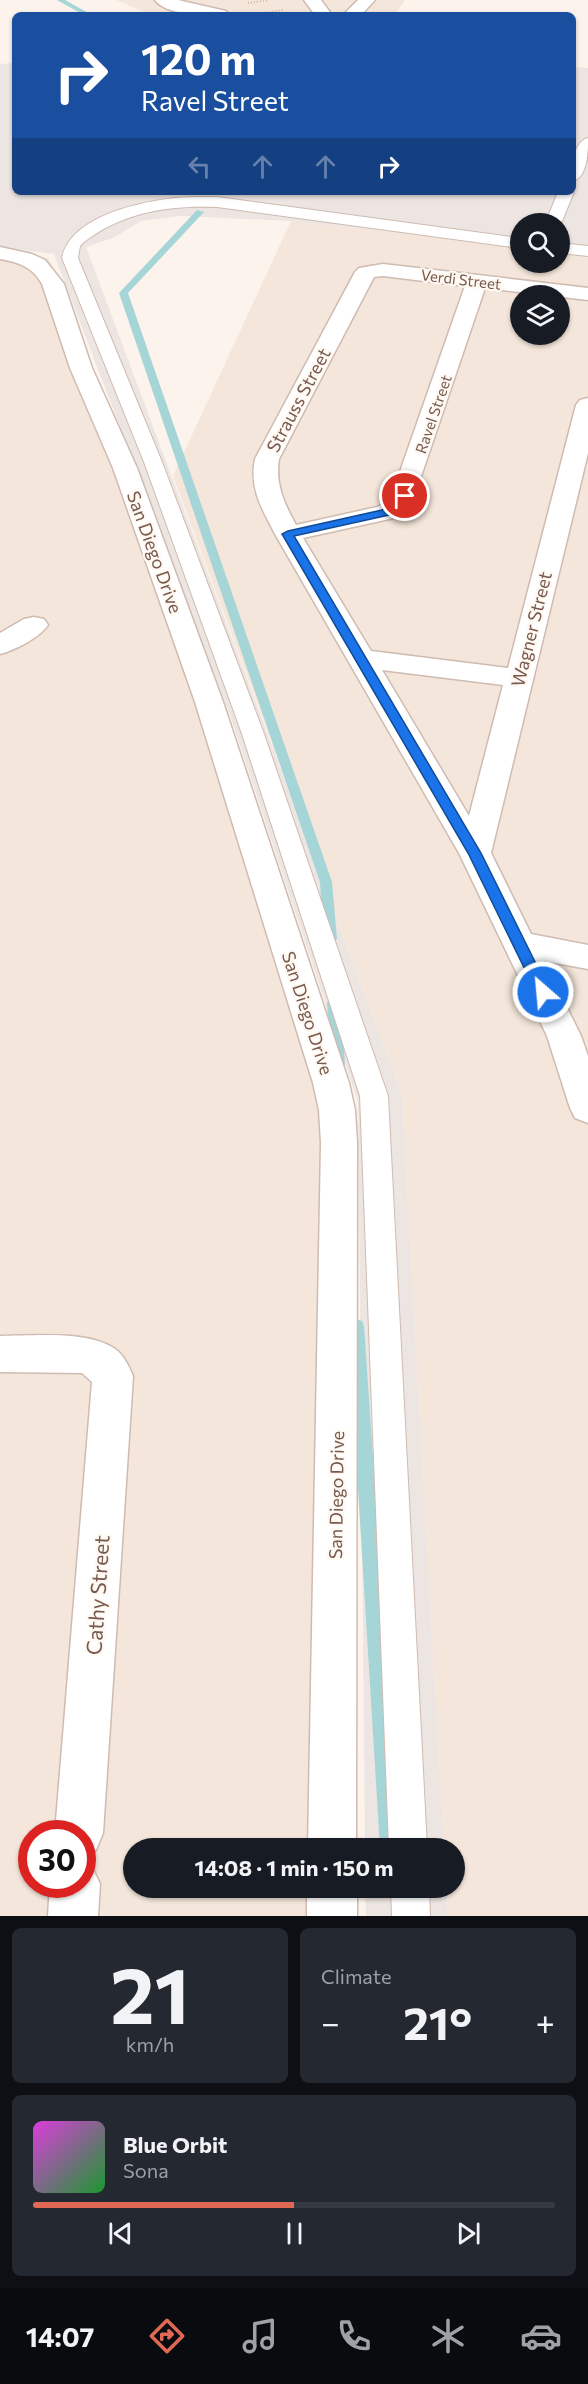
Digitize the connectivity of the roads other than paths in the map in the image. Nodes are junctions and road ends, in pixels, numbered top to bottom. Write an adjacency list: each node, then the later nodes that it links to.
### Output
1 (163, 0): 4 (street)
2 (312, 0): 5 (street)
3 (367, 0): 6 (street)
4 (205, 12)
5 (322, 12)
6 (354, 12)
7 (588, 142): 8 (lane)
8 (576, 170)
9 (565, 195): 10 (lane)
10 (557, 213)
11 (510, 242): 31 (lane)
12 (570, 249): 13 (lane)
13 (588, 252)
14 (0, 253): 30 (street, San Diego Drive)
15 (370, 270): 16 (street, Verdi Street); 19 (street, Strauss Street)
16 (477, 280): 17 (street, Verdi Street); 19 (street, Ravel Street)
17 (588, 294)
18 (588, 405): 23 (street, Wagner Street)
19 (288, 534): 22 (street, Strauss Street)
20 (34, 625): 21 (street)
21 (0, 645)
22 (361, 659): 23 (street); 24 (street, Strauss Street)
23 (519, 678): 24 (street, Wagner Street)
24 (475, 853): 25 (street, Strauss Street)
25 (518, 944): 26 (street); 27 (street, Strauss Street)
26 (588, 957)
27 (588, 1108)
28 (0, 1354): 29 (street, Cathy Street)
29 (80, 1820)
30 (332, 1838)
31 (408, 1838)
32 (74, 1898): 35 (street)
33 (332, 1898): 36 (street)
34 (410, 1898): 37 (lane)
35 (73, 1916)
36 (332, 1916)
37 (411, 1916)

